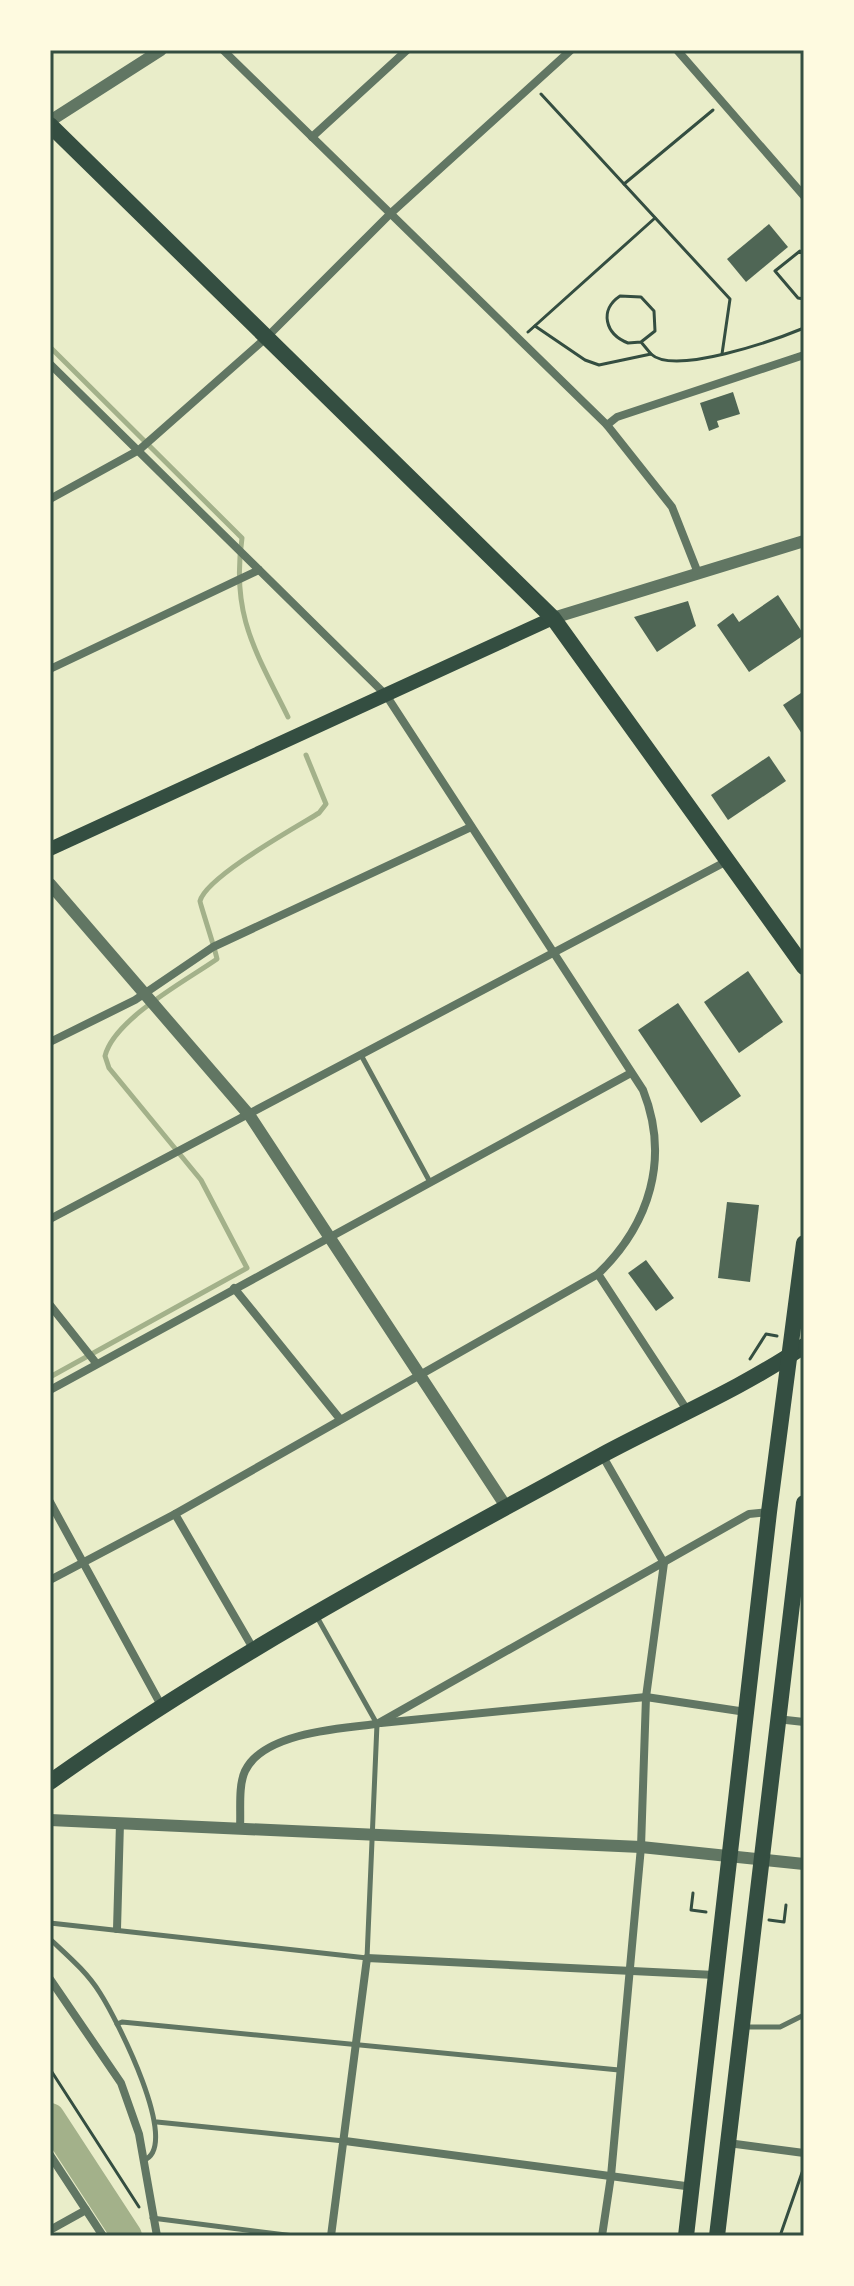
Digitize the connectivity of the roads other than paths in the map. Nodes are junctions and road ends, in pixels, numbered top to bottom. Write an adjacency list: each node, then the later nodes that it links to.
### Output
1 (161, 50): 6 (street)
2 (223, 50): 7 (street)
3 (407, 50): 7 (street)
4 (571, 50): 9 (street)
5 (677, 50): 8 (street)
6 (50, 123): 10 (main road)
7 (312, 137): 9 (street)
8 (804, 196)
9 (390, 214): 10 (street); 13 (street)
10 (267, 337): 14 (street); 19 (main road)
11 (804, 355): 13 (street)
12 (50, 364): 14 (street)
13 (607, 425): 18 (street)
14 (139, 450): 15 (street); 17 (street)
15 (50, 499)
16 (804, 541): 18 (street)
17 (259, 570): 20 (street); 21 (street)
18 (698, 573): 19 (street)
19 (553, 618): 21 (main road); 24 (main road)
20 (50, 669)
21 (386, 695): 22 (street); 23 (main road)
22 (471, 827): 26 (street); 28 (street)
23 (50, 849)
24 (727, 861): 26 (street); 27 (main road)
25 (50, 884): 28 (street)
26 (552, 950): 30 (street); 31 (street)
27 (804, 967)
28 (144, 995): 29 (street); 32 (street)
29 (50, 1042)
30 (361, 1055): 32 (street); 33 (lane)
31 (631, 1073): 33 (street); 37 (street)
32 (250, 1116): 34 (street); 35 (street)
33 (430, 1182): 35 (street)
34 (50, 1219)
35 (328, 1238): 38 (street); 43 (street)
36 (804, 1243): 41 (main road)
37 (598, 1274): 43 (street); 45 (street)
38 (234, 1288): 42 (street); 46 (street)
39 (50, 1305): 42 (street)
40 (804, 1346): 41 (main road)
41 (789, 1356): 45 (main road); 51 (main road)
42 (96, 1363): 44 (street)
43 (418, 1373): 46 (street); 50 (street)
44 (50, 1390)
45 (687, 1410): 47 (main road)
46 (340, 1419): 52 (street)
47 (602, 1455): 50 (main road); 55 (street)
48 (50, 1502): 54 (street)
49 (804, 1503): 53 (main road)
50 (507, 1508): 57 (main road)
51 (769, 1512): 55 (street); 61 (main road)
52 (175, 1514): 54 (street); 58 (street)
53 (803, 1525): 62 (main road)
54 (84, 1562): 56 (street); 60 (street)
55 (664, 1563): 59 (street); 64 (street)
56 (50, 1580)
57 (316, 1616): 58 (main road); 64 (lane)
58 (254, 1650): 60 (main road)
59 (646, 1697): 61 (street); 64 (street); 70 (street)
60 (161, 1705): 65 (main road)
61 (746, 1712): 71 (main road)
62 (777, 1718): 63 (street); 72 (main road)
63 (804, 1722)
64 (377, 1724): 68 (street); 69 (lane)
65 (50, 1782)
66 (50, 1820): 67 (street)
67 (120, 1823): 68 (street); 75 (street)
68 (240, 1828): 69 (street)
69 (371, 1837): 70 (street); 77 (lane)
70 (641, 1847): 71 (street); 78 (street)
71 (730, 1857): 72 (street); 79 (main road)
72 (762, 1860): 73 (street); 83 (main road)
73 (804, 1864)
74 (50, 1923): 75 (lane)
75 (117, 1929): 77 (lane)
76 (50, 1939): 82 (lane)
77 (367, 1958): 78 (street); 84 (street)
78 (631, 1968): 79 (street); 85 (street)
79 (715, 1975): 93 (main road)
80 (50, 1979): 91 (street)
81 (804, 2015): 83 (lane)
82 (117, 2024): 84 (lane); 86 (lane)
83 (741, 2027): 88 (main road)
84 (357, 2046): 85 (lane); 87 (street)
85 (619, 2070): 92 (street)
86 (157, 2122): 87 (lane); 91 (lane)
87 (345, 2141): 92 (street); 100 (street)
88 (728, 2143): 89 (street); 103 (main road)
89 (804, 2153)
90 (50, 2155): 94 (street)
91 (144, 2160): 95 (street)
92 (611, 2176): 93 (street); 101 (street)
93 (693, 2187): 102 (main road)
94 (86, 2210): 96 (street); 97 (street)
95 (152, 2218): 98 (street); 99 (lane)
96 (50, 2230)
97 (103, 2236)
98 (157, 2236)
99 (294, 2236)
100 (331, 2236)
101 (602, 2236)
102 (686, 2236)
103 (717, 2236)

